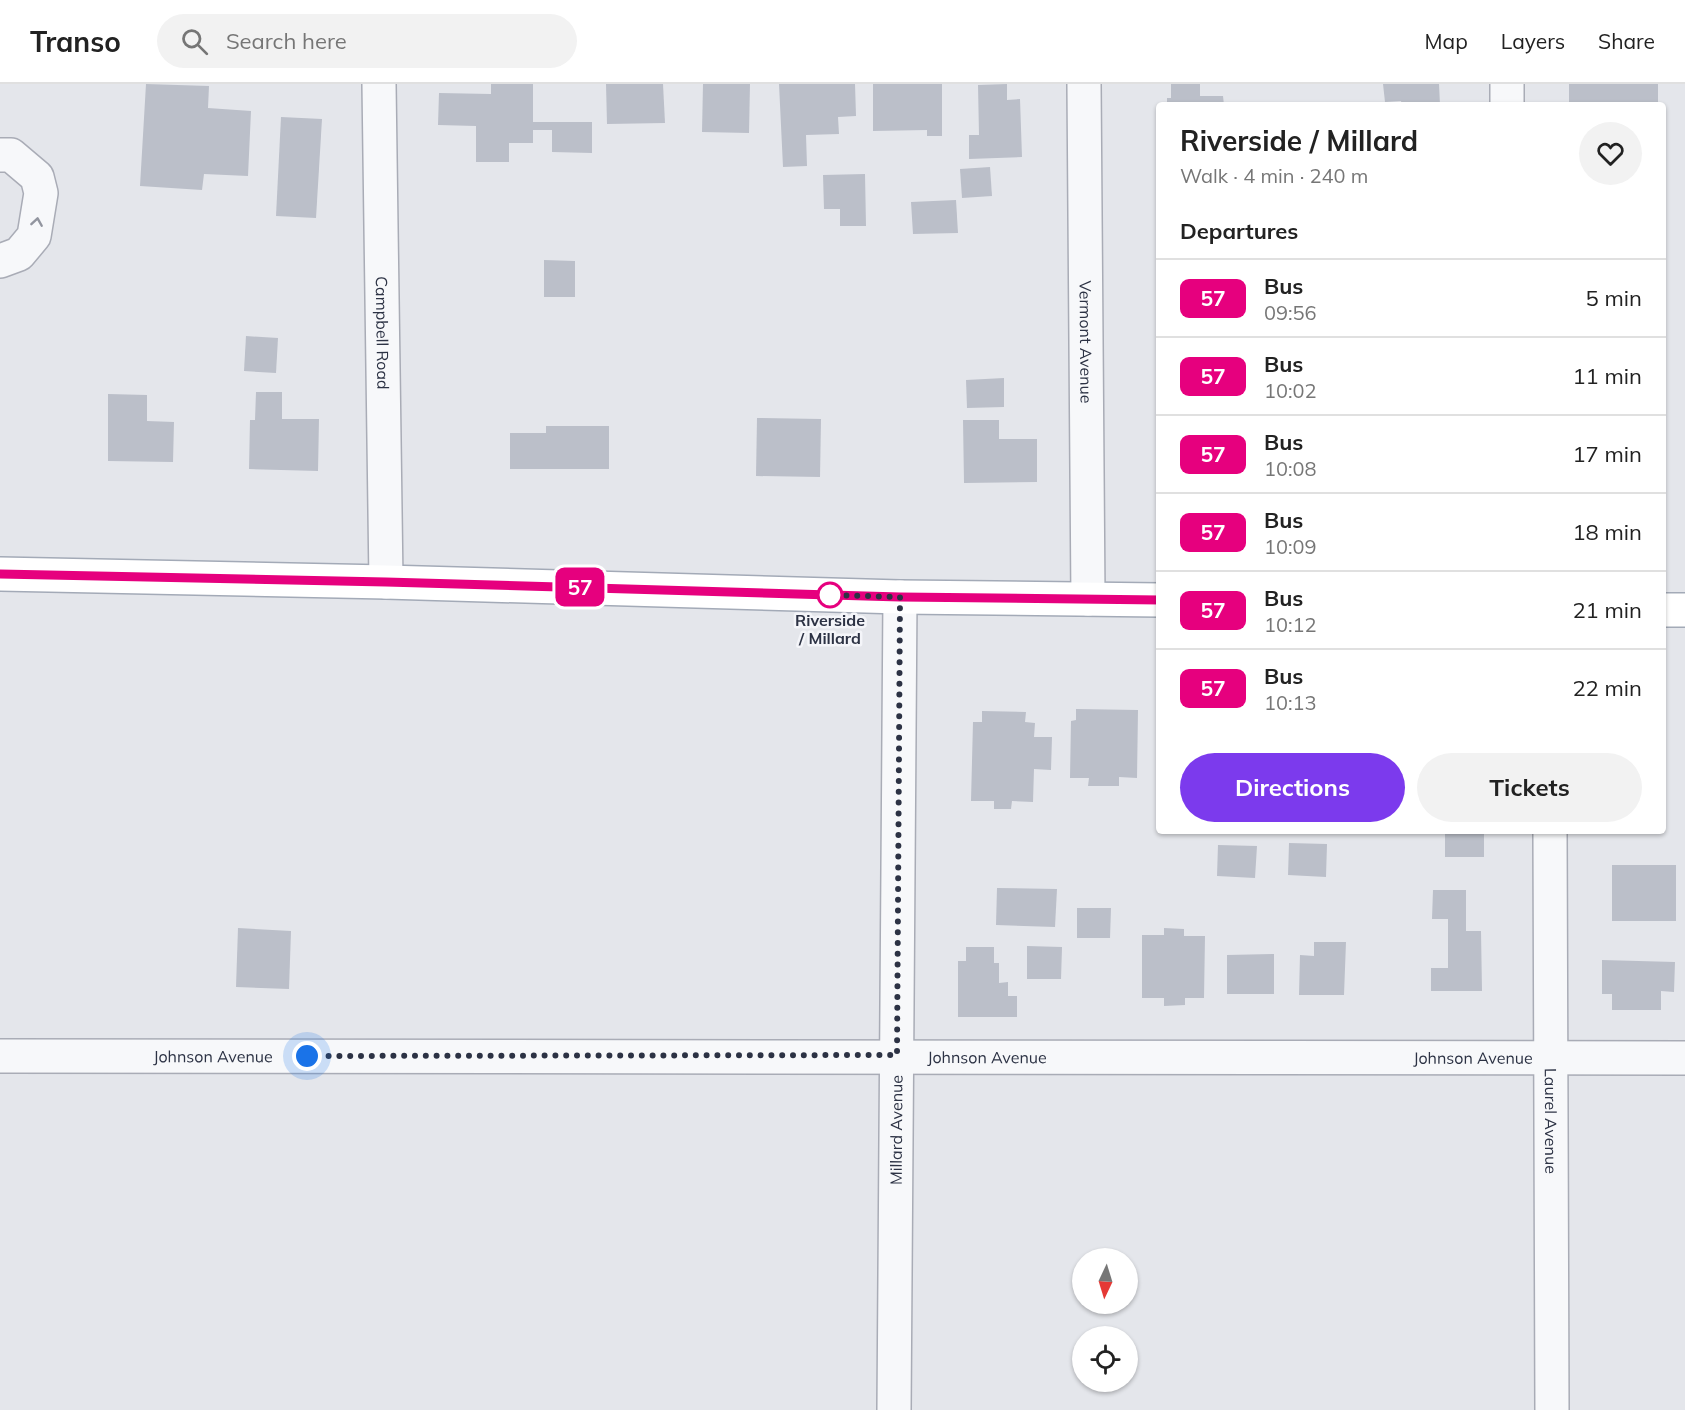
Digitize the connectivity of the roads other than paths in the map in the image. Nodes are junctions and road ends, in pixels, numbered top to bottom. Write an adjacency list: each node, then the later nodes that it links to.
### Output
1 (380, 84): 8 (street, Campbell Road)
2 (1084, 84): 10 (street, Vermont Avenue)
3 (1507, 84): 4 (street)
4 (1507, 102)
5 (0, 155): 6 (street, one-way to 5)
6 (0, 261)
7 (0, 574): 8 (main road)
8 (386, 582): 9 (main road)
9 (900, 597): 10 (main road); 15 (street, Millard Avenue)
10 (1088, 599): 11 (main road)
11 (1156, 600)
12 (1666, 610): 13 (main road)
13 (1685, 610)
14 (1550, 834): 18 (street, Laurel Avenue)
15 (897, 1055): 16 (street, Johnson Avenue); 18 (street, Johnson Avenue); 19 (street, Millard Avenue)
16 (0, 1056)
17 (1685, 1058): 18 (street, Johnson Avenue)
18 (1551, 1059): 20 (street, Laurel Avenue)
19 (894, 1410)
20 (1552, 1410)

